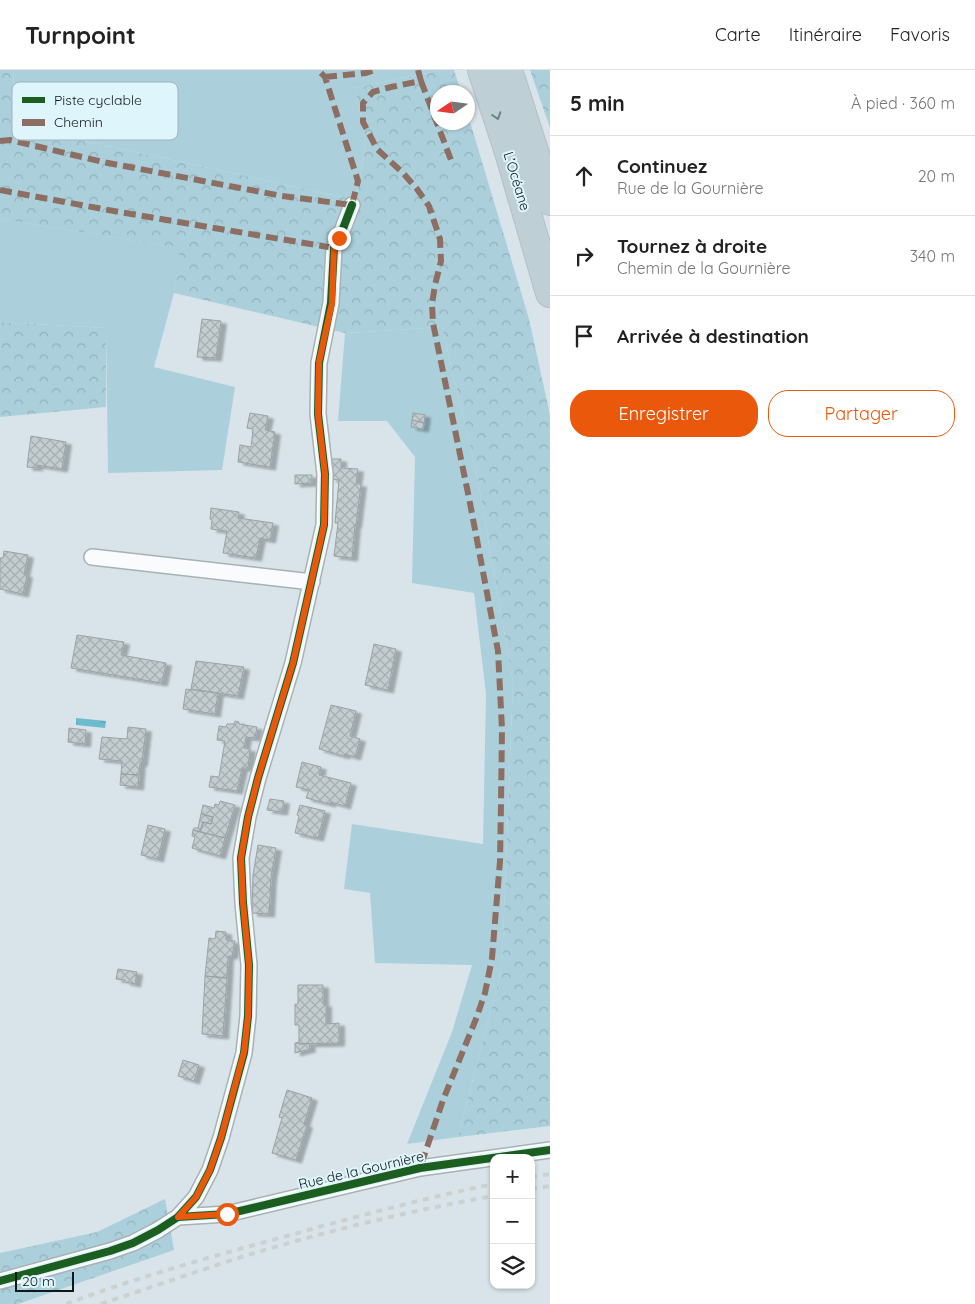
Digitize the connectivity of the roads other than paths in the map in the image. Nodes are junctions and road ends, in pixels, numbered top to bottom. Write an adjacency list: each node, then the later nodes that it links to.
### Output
1 (482, 70): 5 (highway, L’Océane, one-way to 5)
2 (508, 70): 3 (highway, L’Océane)
3 (550, 201)
4 (352, 204): 7 (street)
5 (550, 293)
6 (92, 558): 7 (street)
7 (312, 582): 9 (street)
8 (550, 1150): 9 (street, Rue de la Gournière)
9 (178, 1217): 10 (street)
10 (0, 1281)

